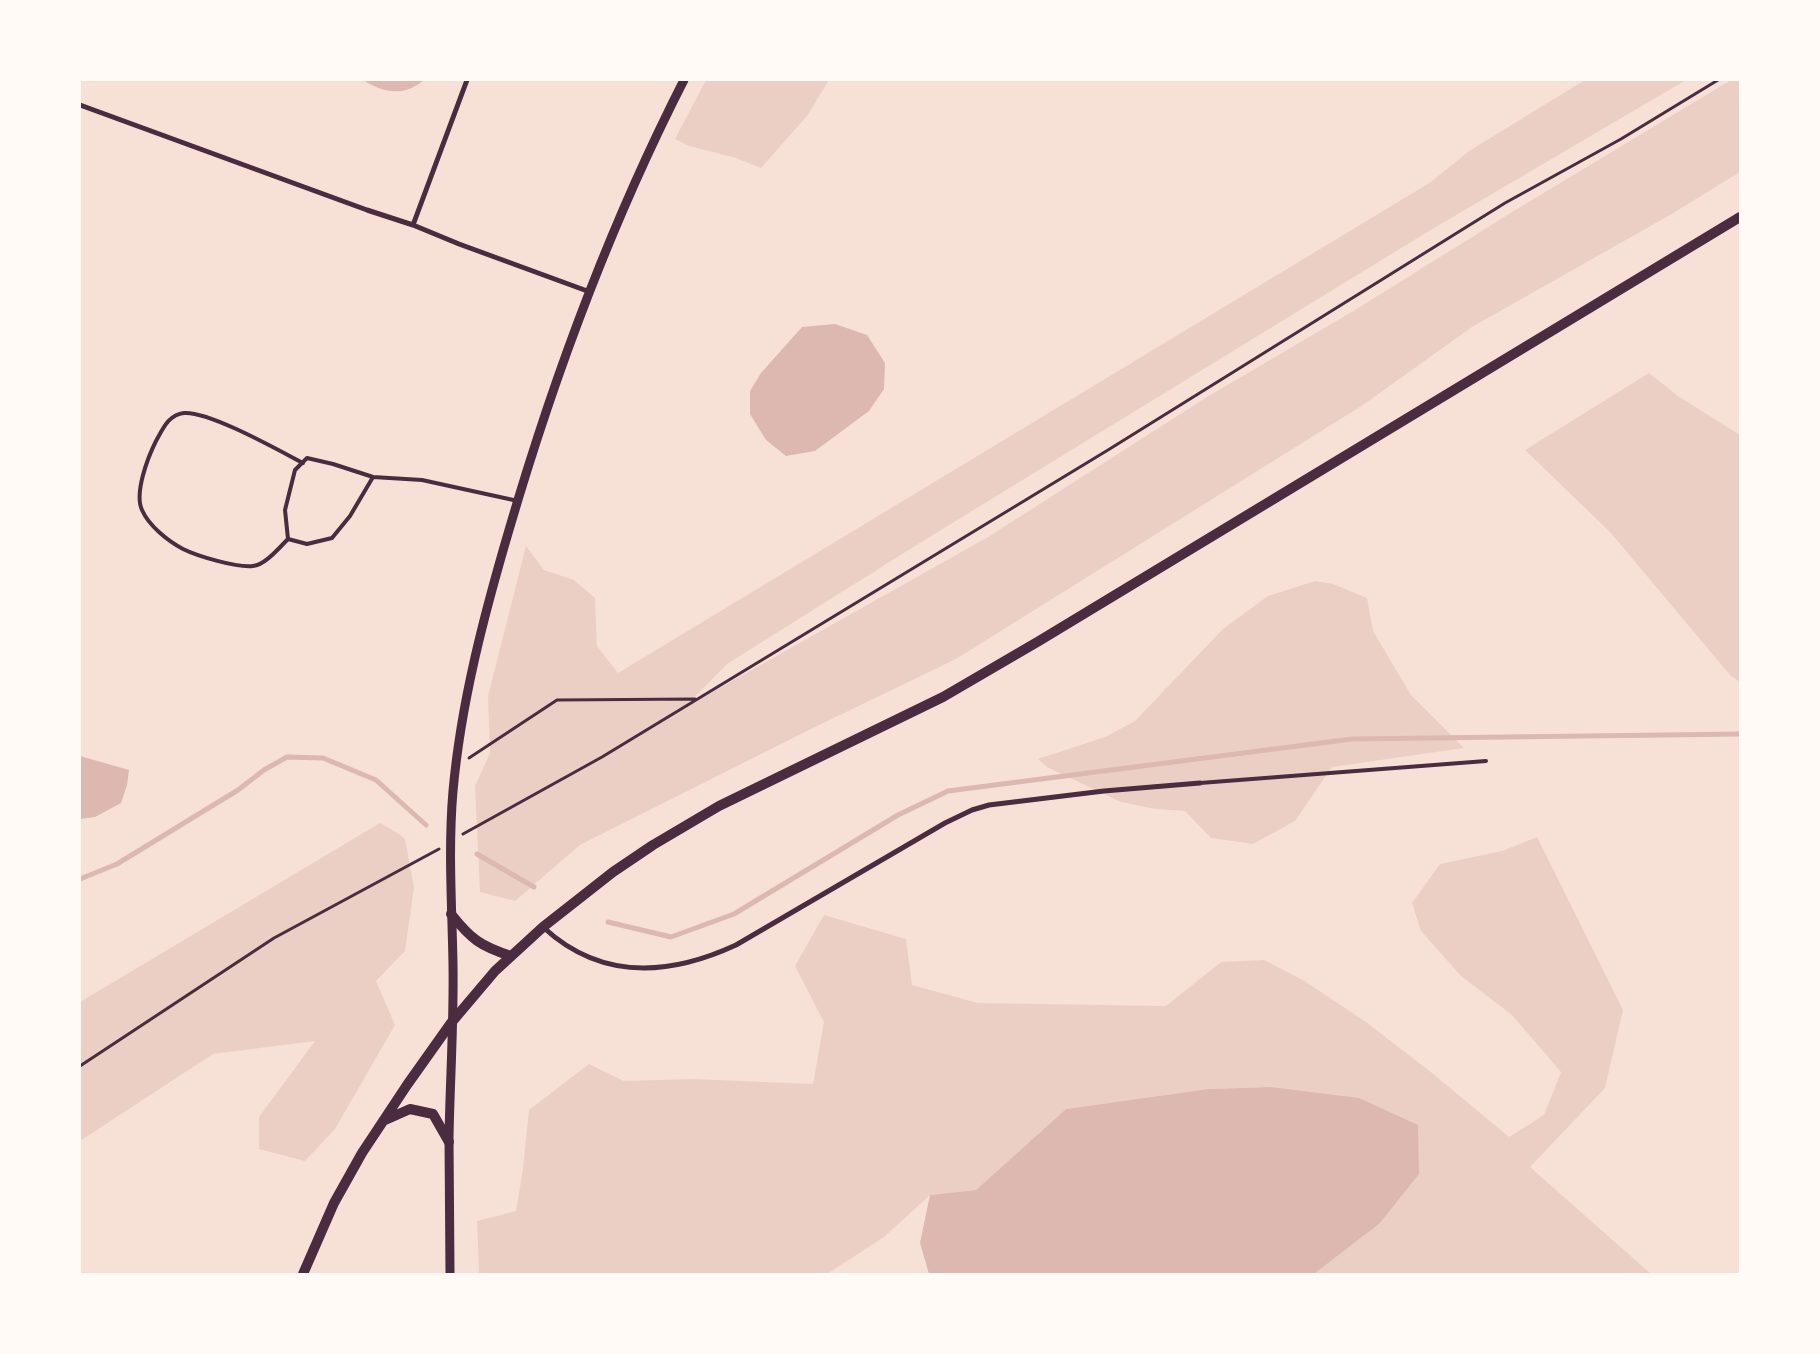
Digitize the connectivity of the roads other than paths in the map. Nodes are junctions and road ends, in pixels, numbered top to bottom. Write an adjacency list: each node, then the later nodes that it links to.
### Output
1 (467, 80): 5 (street)
2 (684, 80): 6 (street)
3 (80, 105): 5 (street)
4 (1740, 217): 14 (main road)
5 (413, 224): 6 (street)
6 (590, 292): 9 (street)
7 (303, 463): 8 (lane); 10 (lane); 10 (lane)
8 (373, 477): 9 (lane); 10 (lane)
9 (518, 501): 13 (street)
10 (288, 539)
11 (1486, 761): 12 (lane)
12 (1200, 783): 14 (street)
13 (451, 914): 15 (main road); 16 (street)
14 (544, 927): 15 (main road)
15 (511, 956): 16 (main road)
16 (452, 1023): 17 (main road); 18 (street)
17 (382, 1122): 18 (main road); 19 (main road)
18 (449, 1142): 20 (street)
19 (303, 1274)
20 (450, 1274)

